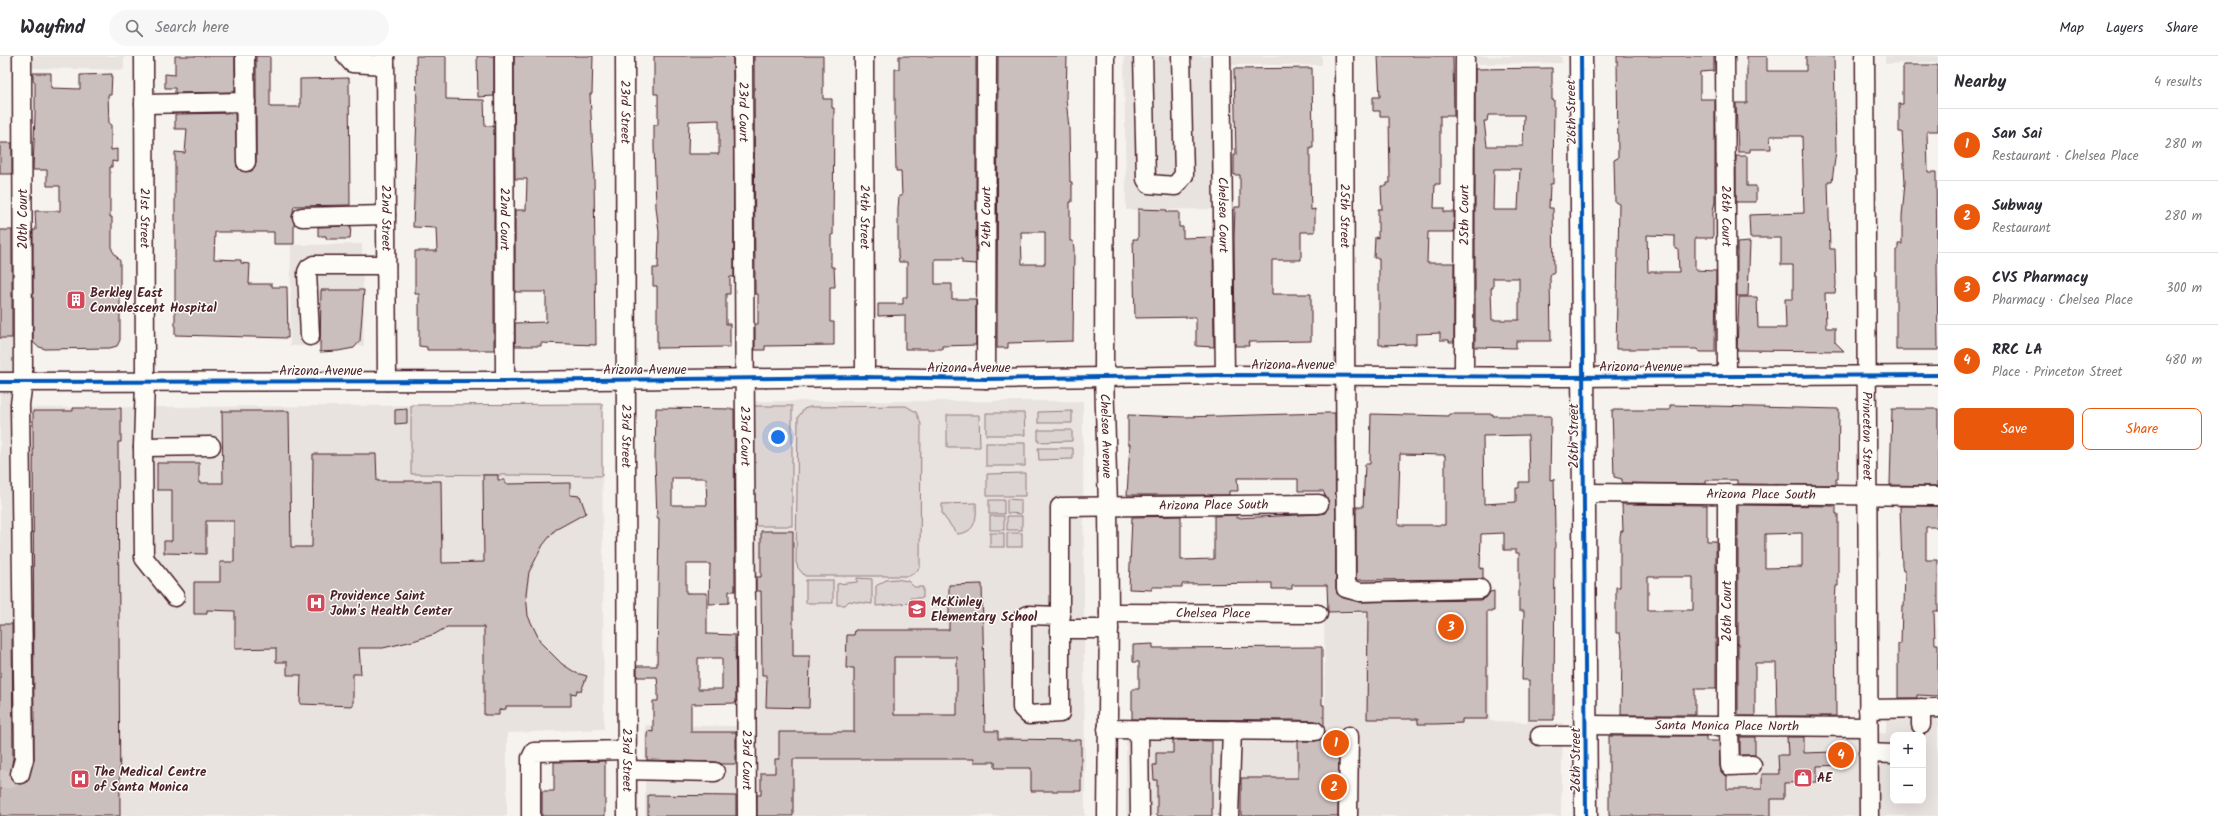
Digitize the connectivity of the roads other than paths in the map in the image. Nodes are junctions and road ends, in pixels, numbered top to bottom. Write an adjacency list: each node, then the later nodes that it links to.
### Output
1 (22, 56): 43 (street, 20th Court)
2 (144, 56): 21 (street, 21st Street)
3 (245, 56): 20 (street)
4 (346, 56): 19 (street)
5 (504, 56): 41 (street, 22nd Court)
6 (625, 56): 38 (street, 23rd Street)
7 (743, 56): 36 (street, 23rd Court)
8 (864, 56): 34 (street, 24th Street)
9 (987, 56): 37 (street, 24th Court)
10 (1105, 56): 30 (street, Chelsea Avenue)
11 (1143, 56): 12 (street)
12 (1181, 56)
13 (1221, 56): 27 (street, Chelsea Court)
14 (1344, 56): 28 (street, 25th Street)
15 (1465, 56): 29 (street, 25th Court)
16 (1581, 56): 35 (main road, 26th Street)
17 (1725, 56): 31 (street, 26th Court)
18 (1865, 56): 32 (street, Princeton Street)
19 (385, 60): 23 (street, 22nd Street)
20 (246, 102): 21 (street); 22 (street)
21 (144, 104): 39 (street, 21st Street)
22 (246, 162)
23 (386, 215): 24 (street); 25 (street, 22nd Street)
24 (302, 216)
25 (386, 265): 26 (street); 40 (street, 22nd Street)
26 (310, 336)
27 (1225, 375): 28 (street, Arizona Avenue); 30 (street, Arizona Avenue)
28 (1347, 375): 29 (street, Arizona Avenue); 52 (street, 25th Street)
29 (1464, 375): 35 (street, Arizona Avenue)
30 (1104, 376): 37 (street, Arizona Avenue); 51 (street, Chelsea Avenue)
31 (1727, 376): 32 (street, Arizona Avenue); 35 (street, Arizona Avenue)
32 (1866, 376): 33 (street, Arizona Avenue); 48 (street, Princeton Street)
33 (1938, 376)
34 (865, 377): 36 (street, Arizona Avenue); 37 (street, Arizona Avenue)
35 (1584, 377): 46 (main road, 26th Street)
36 (743, 379): 38 (street, Arizona Avenue); 77 (street, 23rd Court)
37 (986, 379)
38 (626, 380): 41 (street, Arizona Avenue); 68 (street, 23rd Street)
39 (145, 381): 40 (street, Arizona Avenue); 43 (street, Arizona Avenue); 45 (street, 21st Street)
40 (387, 381): 41 (street, Arizona Avenue)
41 (505, 381)
42 (0, 382): 43 (street, Arizona Avenue)
43 (23, 382): 74 (street, 20th Court)
44 (211, 446): 45 (street)
45 (142, 447): 53 (street, 21st Street)
46 (1585, 493): 47 (street, Arizona Place South); 64 (main road, 26th Street)
47 (1727, 494): 48 (street, Arizona Place South); 59 (street, 26th Court)
48 (1867, 495): 49 (street, Arizona Place South); 57 (street, Princeton Street)
49 (1938, 496)
50 (1319, 504): 51 (street, Arizona Place South)
51 (1108, 506): 55 (street, Chelsea Avenue); 56 (street, Arizona Place South)
52 (1480, 589)
53 (175, 597)
54 (1318, 614): 55 (street, Chelsea Place)
55 (1109, 621): 56 (street, Chelsea Place); 61 (street, Chelsea Avenue)
56 (1061, 622): 56 (street)
57 (1868, 709): 58 (street); 60 (street, Princeton Street)
58 (1927, 714)
59 (1727, 727): 60 (street, Santa Monica Place North); 64 (street, Santa Monica Place North); 71 (street, 26th Court)
60 (1868, 727): 69 (street, Princeton Street)
61 (1107, 729): 62 (street); 78 (street, Chelsea Avenue)
62 (1139, 730): 63 (street); 79 (street)
63 (1232, 730): 65 (street); 80 (street)
64 (1586, 730): 67 (street, Santa Monica Place North); 82 (main road, 26th Street)
65 (1315, 731)
66 (1349, 736): 81 (street)
67 (1540, 736)
68 (626, 750): 72 (street, 23rd Street); 75 (street)
69 (1868, 753): 70 (street); 83 (street, Princeton Street)
70 (1890, 754)
71 (1752, 765)
72 (626, 770): 73 (street); 76 (street, 23rd Street)
73 (715, 772)
74 (20, 774)
75 (531, 816)
76 (627, 816)
77 (747, 816)
78 (1107, 816)
79 (1140, 816)
80 (1230, 816)
81 (1348, 816)
82 (1586, 816)
83 (1869, 816)

